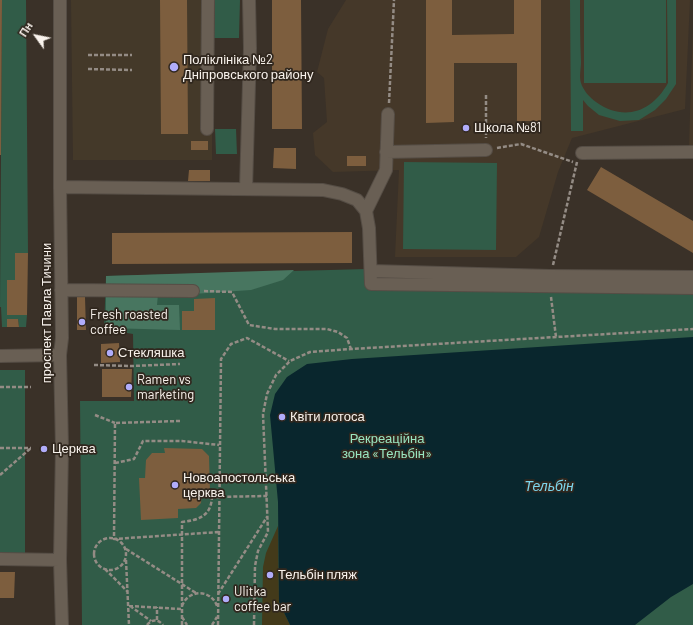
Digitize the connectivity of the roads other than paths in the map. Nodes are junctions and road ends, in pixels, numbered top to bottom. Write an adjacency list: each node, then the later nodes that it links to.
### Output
1 (60, 0): 10 (street, проспект Павла Тичини)
2 (208, 0): 5 (street)
3 (249, 0): 11 (street)
4 (388, 114): 7 (street)
5 (207, 129)
6 (486, 150): 7 (street)
7 (386, 152): 12 (street)
8 (693, 152): 9 (street)
9 (579, 158)
10 (60, 187): 11 (street); 17 (street, проспект Павла Тичини)
11 (246, 189): 12 (street)
12 (366, 211): 13 (street)
13 (371, 271): 15 (street); 15 (street)
14 (693, 277): 15 (street)
15 (550, 282): 16 (street)
16 (693, 288)
17 (61, 290): 18 (street); 19 (street, проспект Павла Тичини)
18 (193, 291)
19 (60, 355): 20 (street); 22 (street, проспект Павла Тичини)
20 (0, 356)
21 (0, 559): 22 (street)
22 (60, 560): 23 (street, проспект Павла Тичини)
23 (62, 625)

